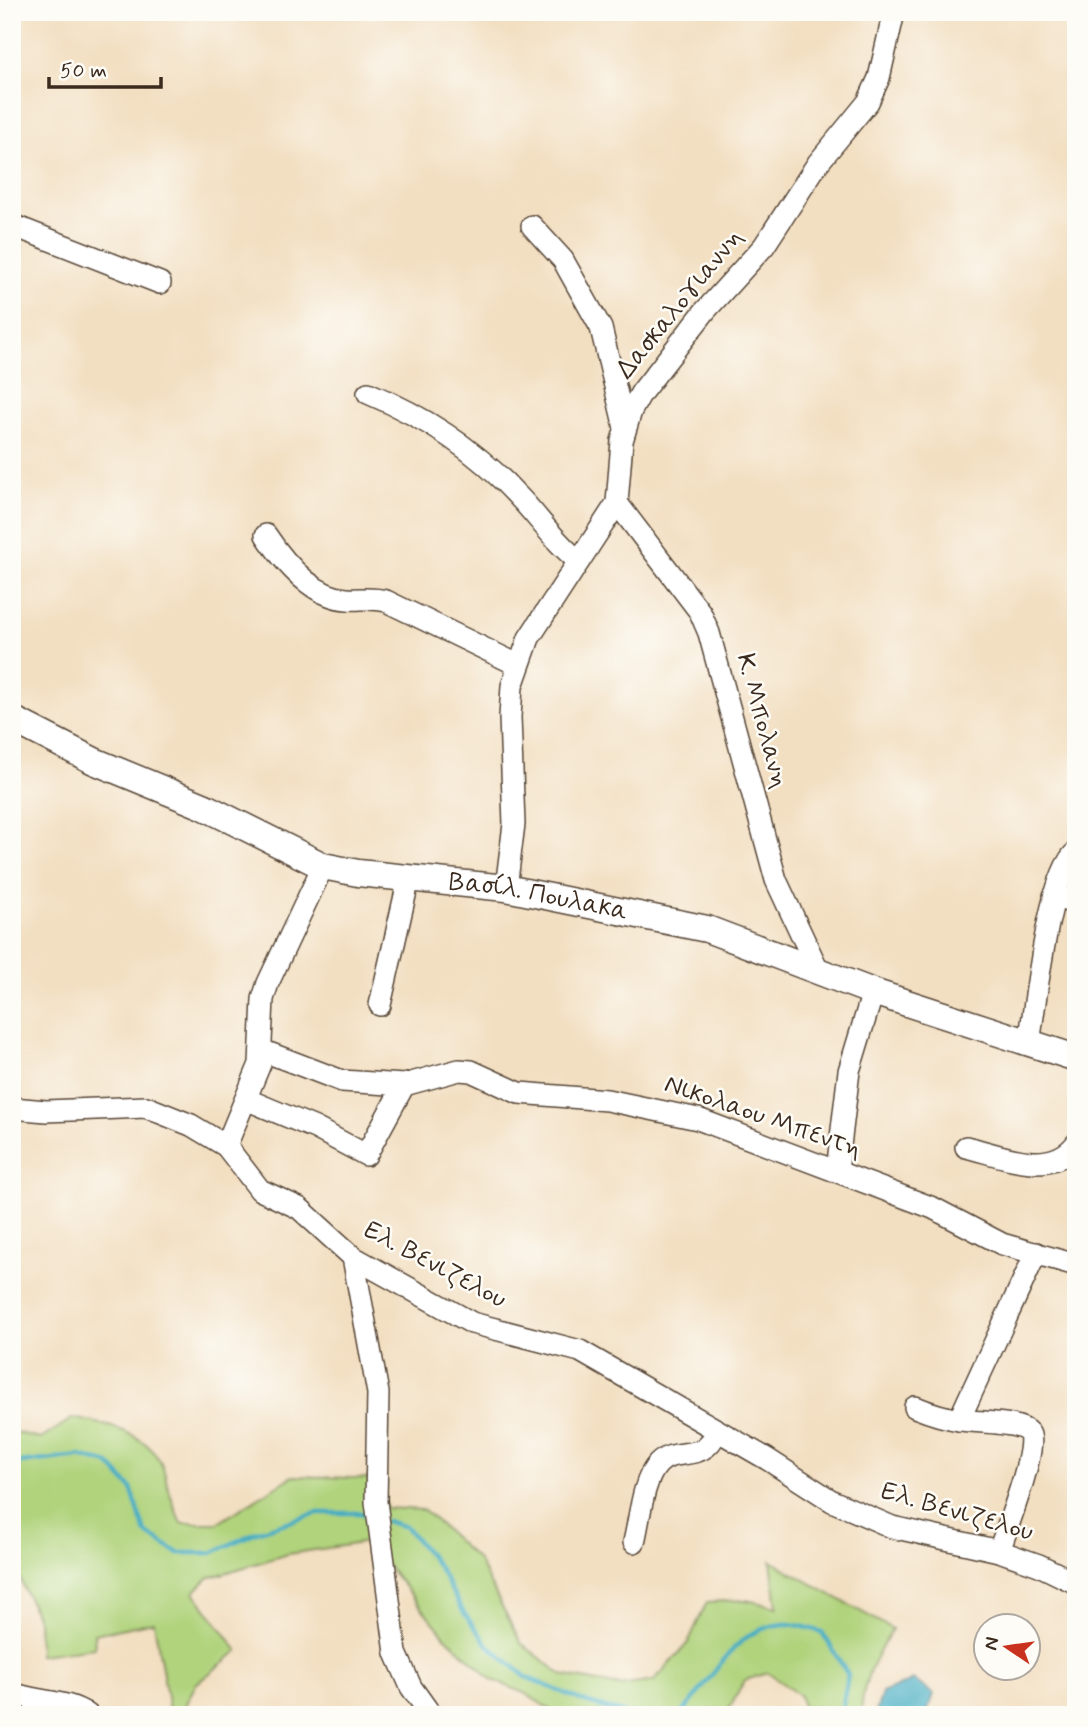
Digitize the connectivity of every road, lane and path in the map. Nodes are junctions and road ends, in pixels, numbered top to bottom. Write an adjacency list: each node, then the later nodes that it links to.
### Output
1 (894, 12): 6 (street, Δασκαλογιαννη)
2 (12, 225): 4 (street)
3 (532, 226): 6 (street)
4 (160, 283)
5 (368, 393): 9 (street)
6 (625, 428): 7 (street, Δασκαλογιαννη)
7 (617, 503): 9 (street, Δασκαλογιαννη); 18 (street, Κ. Μπολανη)
8 (266, 535): 10 (street)
9 (579, 561): 10 (street, Δασκαλογιαννη)
10 (518, 665): 15 (street, Δασκαλογιαννη)
11 (12, 719): 13 (main road, Βασίλ. Πουλακα)
12 (1076, 852): 16 (street)
13 (323, 866): 14 (main road, Βασίλ. Πουλακα); 22 (street)
14 (409, 878): 15 (main road, Βασίλ. Πουλακα); 20 (street)
15 (506, 888): 18 (main road, Βασίλ. Πουλακα)
16 (1054, 897): 17 (street); 21 (street)
17 (1076, 904)
18 (819, 972): 19 (main road, Βασίλ. Πουλακα)
19 (873, 992): 21 (main road, Βασίλ. Πουλακα); 30 (street)
20 (380, 1005)
21 (1030, 1043): 23 (main road, Βασίλ. Πουλακα)
22 (261, 1050): 24 (street, Νικολαου Μπεντη); 25 (street)
23 (1076, 1058)
24 (404, 1085): 25 (street); 30 (street, Νικολαου Μπεντη)
25 (247, 1100): 28 (street)
26 (12, 1108): 28 (street, Ελ. Βενιζελου)
27 (1076, 1144): 29 (street)
28 (226, 1146): 32 (street, Ελ. Βενιζελου)
29 (966, 1147)
30 (836, 1171): 31 (street, Νικολαου Μπεντη)
31 (1036, 1253): 33 (street, Νικολαου Μπεντη); 35 (street)
32 (353, 1257): 36 (street, Ελ. Βενιζελου); 42 (street)
33 (1076, 1265)
34 (915, 1407): 35 (street)
35 (959, 1420): 38 (street)
36 (717, 1431): 37 (street); 38 (street, Ελ. Βενιζελου)
37 (634, 1542)
38 (999, 1551): 39 (street, Ελ. Βενιζελου)
39 (1076, 1583)
40 (12, 1693): 41 (street)
41 (88, 1715)
42 (431, 1715)

